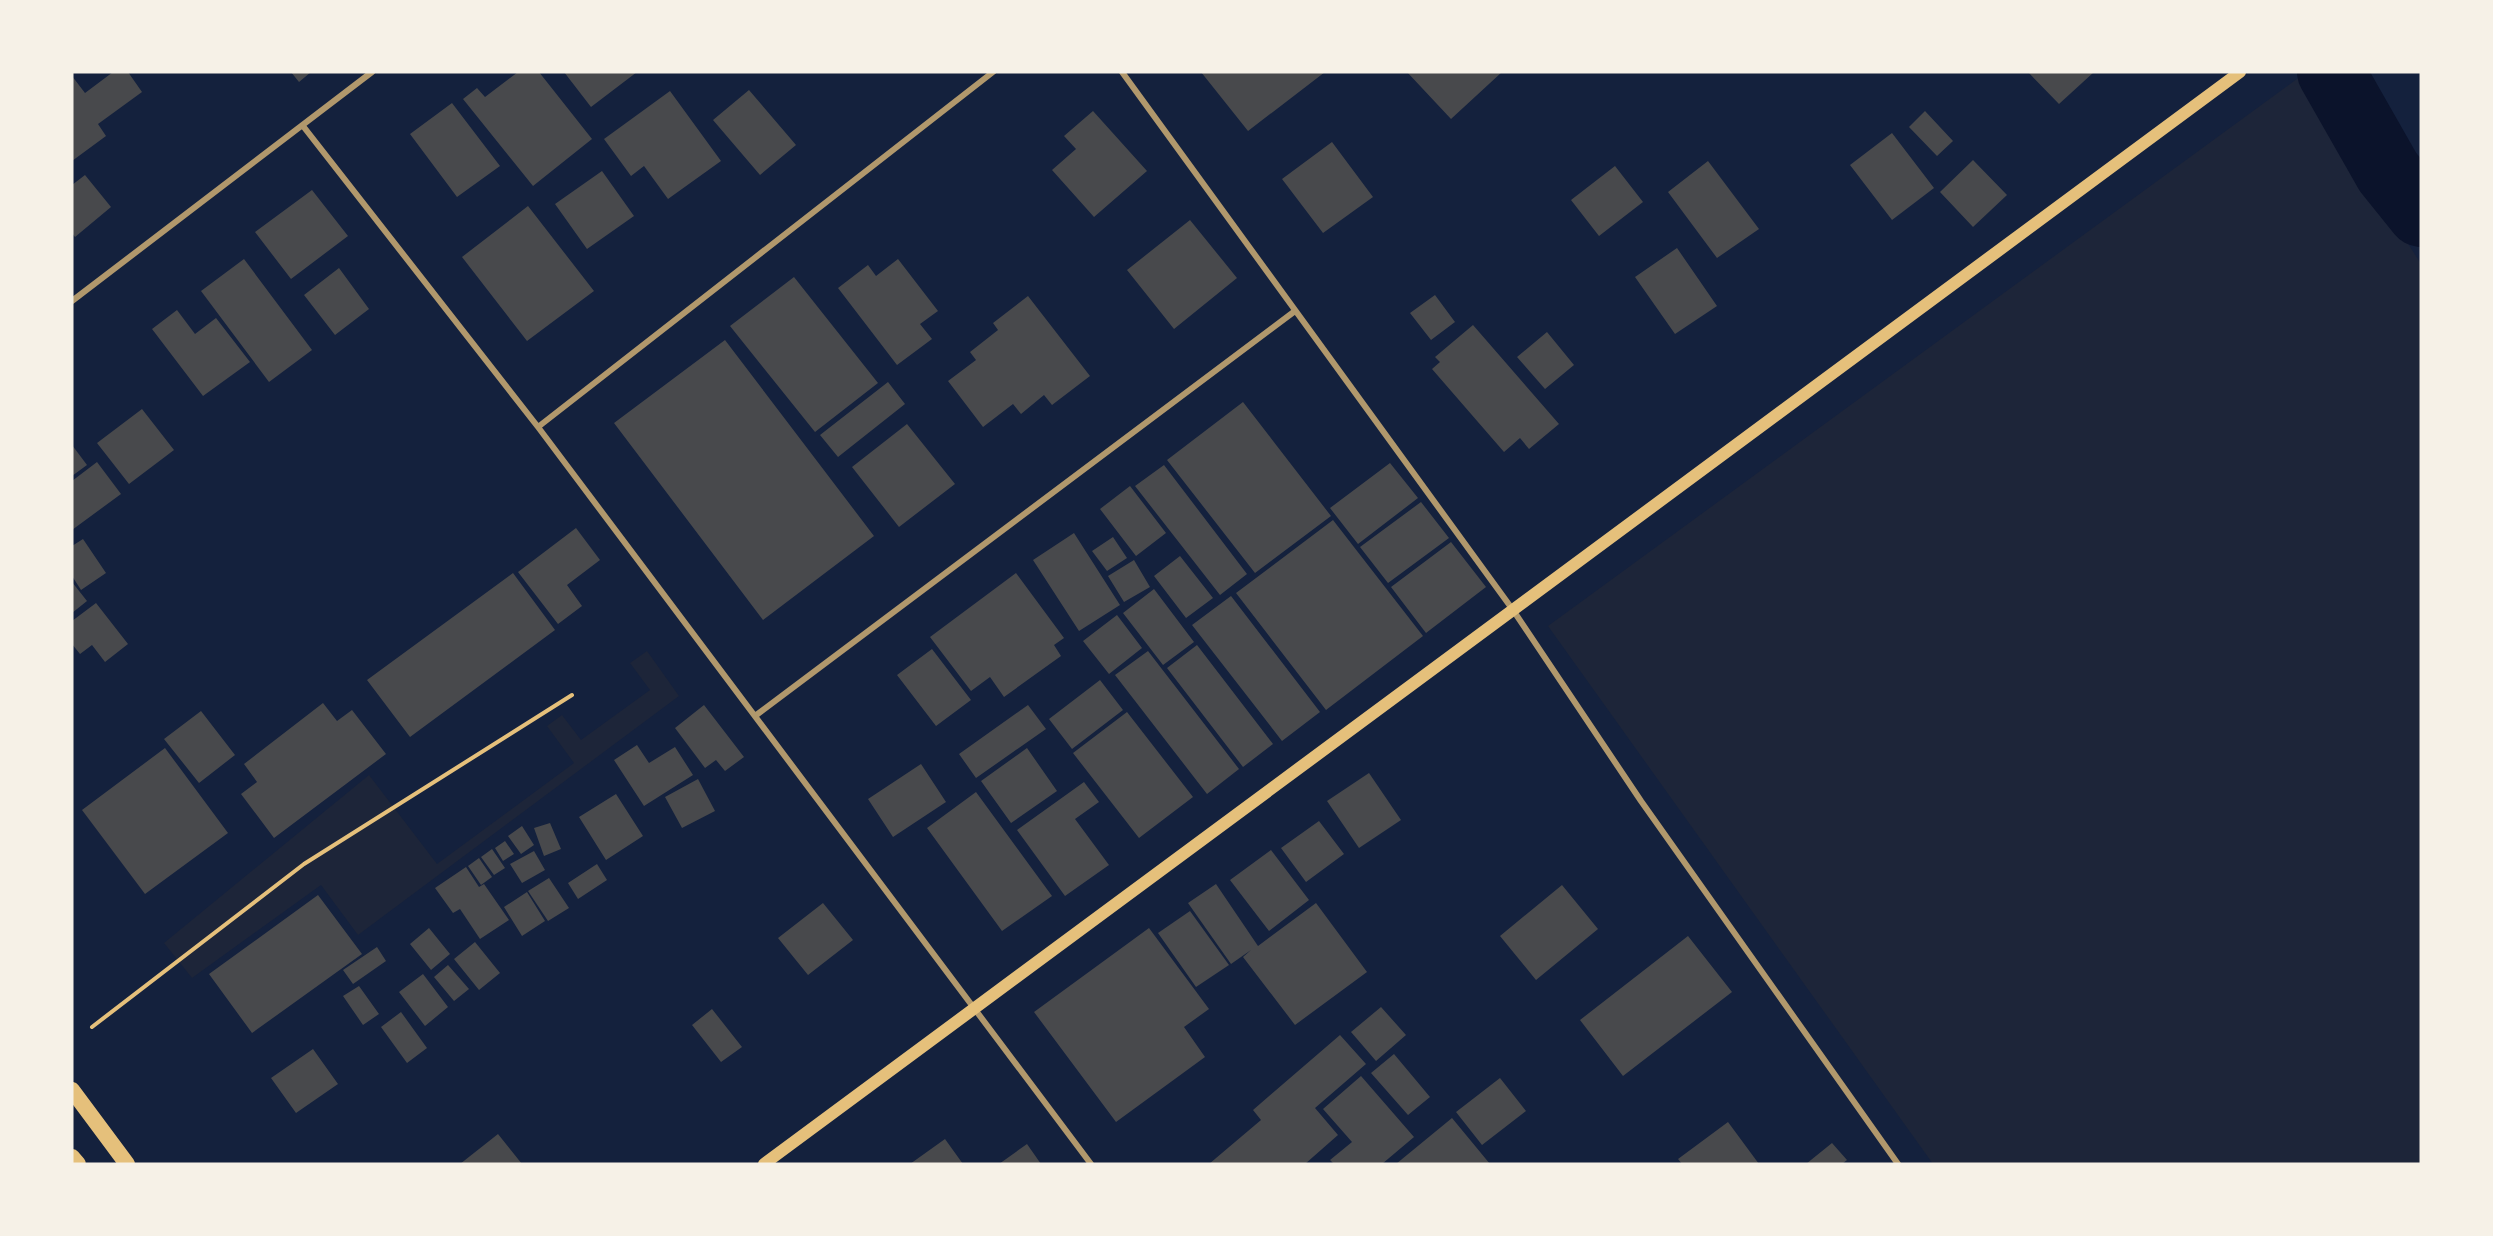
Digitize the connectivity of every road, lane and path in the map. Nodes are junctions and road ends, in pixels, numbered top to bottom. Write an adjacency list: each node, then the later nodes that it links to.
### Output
1 (372, 72): 5 (street)
2 (993, 72): 8 (street)
3 (1122, 72): 7 (street)
4 (2240, 72): 9 (main road)
5 (303, 126): 6 (street); 8 (street)
6 (72, 301)
7 (1295, 311): 9 (street); 11 (street)
8 (538, 427): 11 (street)
9 (1513, 610): 12 (main road); 20 (street)
10 (572, 695): 13 (path)
11 (755, 716): 12 (street)
12 (975, 1008): 18 (main road); 19 (street)
13 (92, 1027)
14 (72, 1090): 17 (highway)
15 (72, 1156): 16 (highway)
16 (78, 1164)
17 (127, 1164)
18 (764, 1164)
19 (1091, 1164)
20 (1898, 1164)

